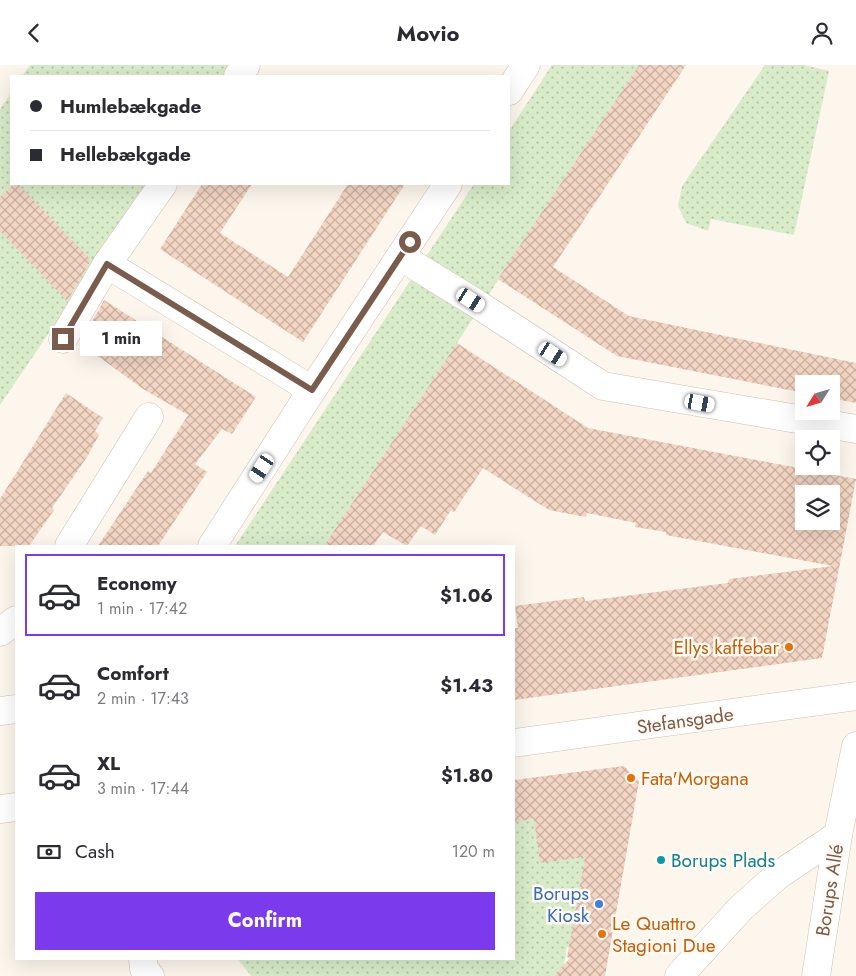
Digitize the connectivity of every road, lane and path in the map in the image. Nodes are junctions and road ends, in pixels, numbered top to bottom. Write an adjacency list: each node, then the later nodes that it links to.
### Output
1 (526, 65): 2 (street)
2 (510, 89)
3 (162, 185): 6 (street)
4 (447, 185): 5 (street)
5 (401, 257): 8 (street); 10 (street)
6 (107, 264): 7 (street); 8 (street)
7 (63, 339)
8 (312, 390): 12 (street)
9 (149, 417): 11 (street)
10 (856, 429)
11 (70, 545)
12 (213, 545)
13 (15, 621): 14 (street)
14 (0, 632)
15 (856, 696): 18 (street, Stefansgade)
16 (15, 709): 17 (street)
17 (0, 711)
18 (515, 743)
19 (856, 746): 22 (street, Borups Allé)
20 (15, 807): 21 (street)
21 (0, 809)
22 (847, 836): 25 (street); 26 (street, Borups Allé)
23 (142, 960): 24 (street)
24 (150, 976)
25 (679, 976)
26 (816, 976)

